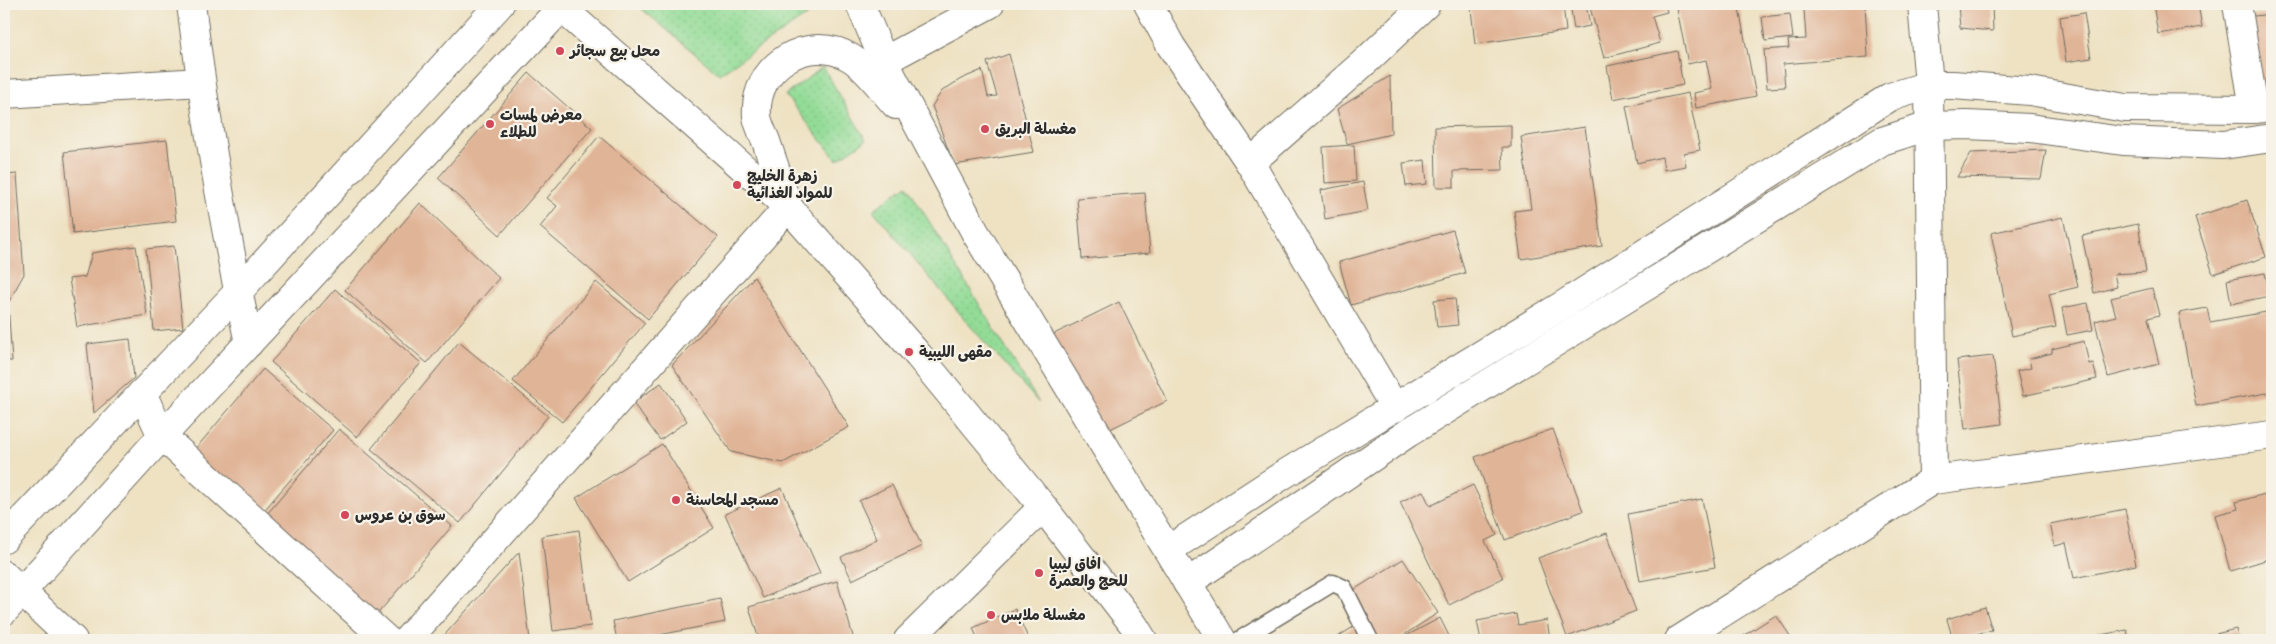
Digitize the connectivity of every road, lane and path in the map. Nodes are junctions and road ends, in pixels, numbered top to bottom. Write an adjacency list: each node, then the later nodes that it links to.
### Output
1 (191, 4): 11 (street)
2 (500, 4): 20 (street)
3 (860, 4): 10 (street)
4 (990, 4): 10 (street)
5 (1148, 4): 18 (street)
6 (1426, 4): 18 (street)
7 (1922, 4): 12 (street)
8 (2237, 4): 14 (street)
9 (559, 6): 19 (street); 21 (street)
10 (884, 61): 16 (street)
11 (201, 82): 13 (street); 20 (street)
12 (1929, 85): 14 (street); 15 (street); 23 (street)
13 (4, 94)
14 (2263, 108)
15 (1930, 126): 17 (street); 26 (street); 30 (street)
16 (925, 138): 19 (street); 29 (street)
17 (2272, 138)
18 (1250, 163): 23 (street)
19 (788, 207): 27 (street); 34 (street)
20 (238, 292): 21 (street); 22 (street)
21 (249, 343): 25 (street)
22 (142, 393): 25 (street); 28 (street)
23 (1395, 408): 29 (street)
24 (2272, 435): 26 (street)
25 (162, 436): 31 (street); 33 (street)
26 (1933, 480): 40 (street)
27 (1043, 507): 35 (street); 36 (street)
28 (4, 539)
29 (1168, 550): 30 (street)
30 (1187, 583): 37 (street)
31 (10, 593): 32 (street)
32 (73, 640)
33 (387, 640)
34 (407, 640)
35 (908, 640)
36 (1143, 640)
37 (1222, 640)
38 (1239, 640): 39 (lane)
39 (1370, 640)
40 (1679, 640)

